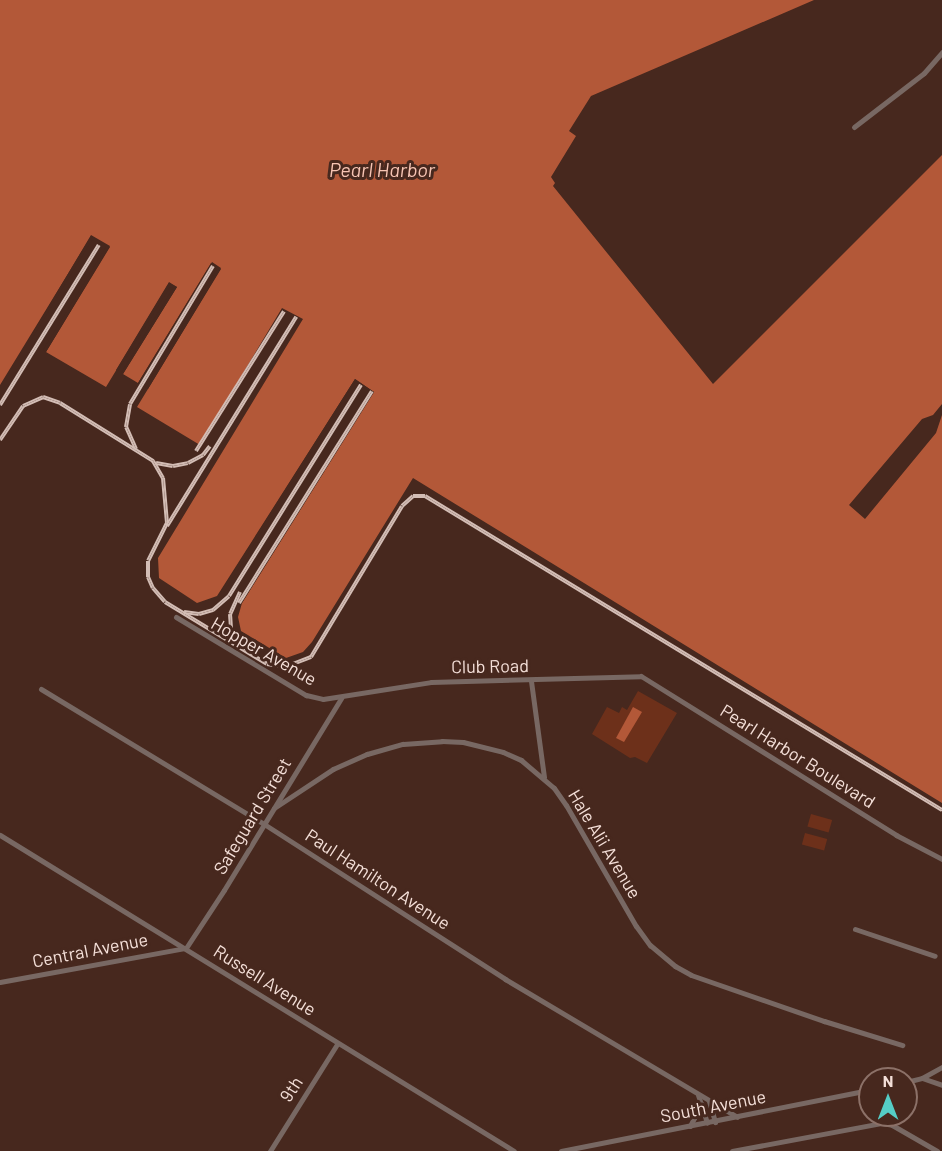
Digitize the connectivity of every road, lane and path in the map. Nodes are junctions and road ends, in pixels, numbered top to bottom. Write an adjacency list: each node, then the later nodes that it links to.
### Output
1 (942, 52): 2 (street)
2 (854, 127)
3 (176, 617): 7 (street, Hopper Avenue)
4 (641, 676): 5 (street, Club Road); 12 (street, Pearl Harbor Boulevard)
5 (531, 681): 7 (street, Club Road); 8 (street)
6 (41, 689): 10 (street, Paul Hamilton Avenue)
7 (341, 698): 9 (street, Safeguard Street)
8 (544, 777): 9 (street, Hale Alii Avenue); 18 (street, Hale Alii Avenue)
9 (274, 808): 10 (street, Safeguard Street)
10 (264, 824): 14 (street, Safeguard Street); 24 (street, Paul Hamilton Avenue)
11 (0, 836): 14 (street, Russell Avenue)
12 (942, 859)
13 (855, 929): 15 (street)
14 (186, 948): 16 (street, Central Avenue); 17 (street, Russell Avenue)
15 (935, 956)
16 (0, 982)
17 (337, 1044): 31 (street, 9th); 32 (street, Russell Avenue)
18 (902, 1045)
19 (942, 1067): 20 (street)
20 (922, 1078): 21 (street); 22 (street)
21 (918, 1079)
22 (942, 1085)
23 (858, 1092): 27 (street, South Avenue)
24 (698, 1095): 25 (street, Paul Hamilton Avenue); 26 (street)
25 (709, 1101): 27 (street, Paul Hamilton Avenue); 28 (street)
26 (701, 1104): 29 (street); 30 (street)
27 (737, 1117): 28 (street, South Avenue)
28 (715, 1122): 29 (street, South Avenue)
29 (707, 1123): 30 (street, South Avenue)
30 (690, 1126): 33 (street, South Avenue)
31 (270, 1151)
32 (514, 1151)
33 (561, 1151)
34 (732, 1151): 35 (street)
35 (937, 1151)

